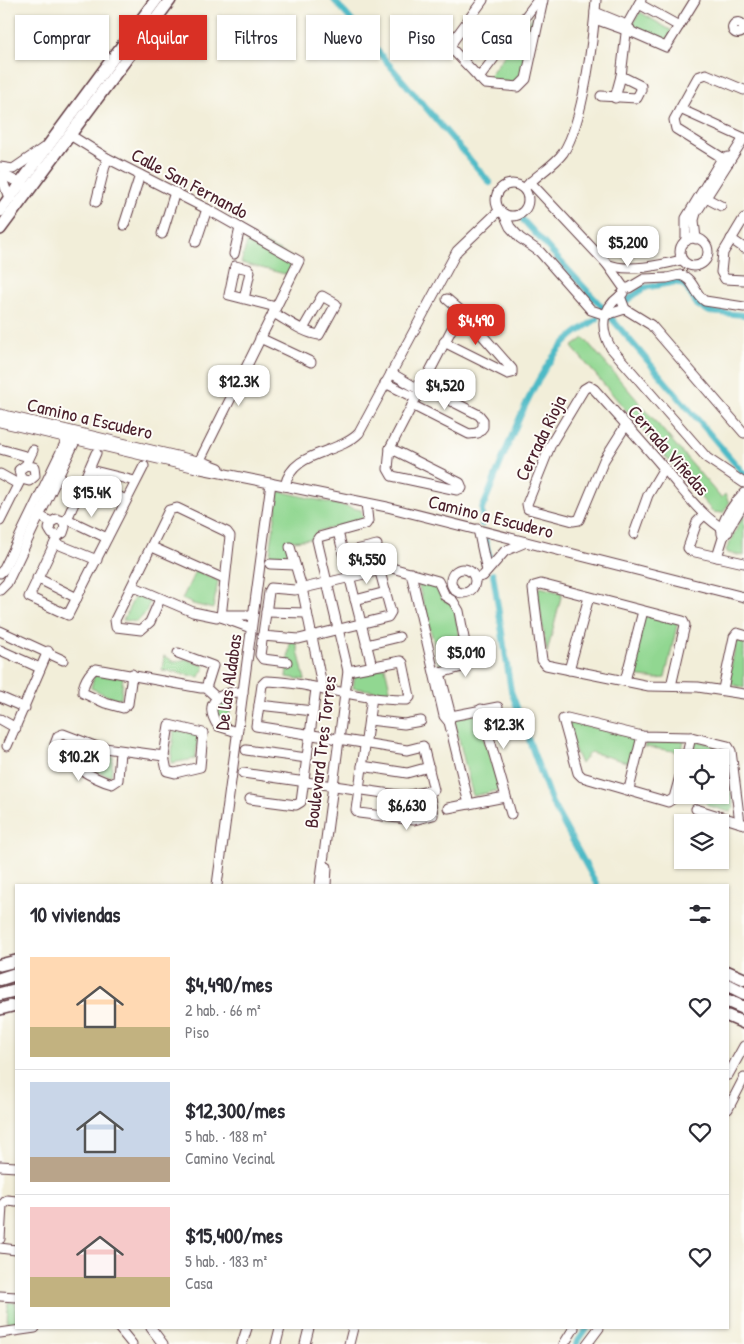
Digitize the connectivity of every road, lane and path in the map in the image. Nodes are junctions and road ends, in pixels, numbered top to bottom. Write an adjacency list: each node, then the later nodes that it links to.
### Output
1 (156, 0): 20 (main road)
2 (170, 0): 18 (main road)
3 (483, 0): 13 (street)
4 (538, 0): 13 (street)
5 (543, 0): 13 (street)
6 (596, 0): 9 (street)
7 (695, 0): 10 (street)
8 (640, 2): 10 (street); 11 (street)
9 (595, 16): 11 (street); 25 (street)
10 (679, 26): 11 (street)
11 (629, 30): 12 (street)
12 (621, 76): 16 (street); 16 (street)
13 (478, 78)
14 (744, 90): 17 (street)
15 (601, 96): 16 (street)
16 (615, 98)
17 (680, 109): 19 (street); 22 (street)
18 (70, 136): 21 (street, Calle San Fernando); 26 (main road)
19 (744, 138): 22 (street)
20 (47, 146): 23 (street); 26 (main road)
21 (107, 158): 24 (street, Calle San Fernando); 30 (street)
22 (729, 159): 29 (street); 42 (street)
23 (1, 173): 26 (street); 28 (street)
24 (140, 175): 27 (street, Calle San Fernando); 36 (street)
25 (527, 185): 34 (street); 34 (street); 50 (street)
26 (25, 186): 28 (main road); 38 (main road)
27 (175, 192): 32 (street, Calle San Fernando); 39 (street)
28 (9, 198): 33 (main road)
29 (706, 198): 31 (street); 40 (street)
30 (96, 202)
31 (721, 206)
32 (207, 209): 37 (street, Calle San Fernando); 43 (street)
33 (0, 211)
34 (502, 212): 61 (street); 66 (street)
35 (744, 218): 41 (street)
36 (124, 224)
37 (240, 228): 46 (street); 59 (street, Calle San Fernando)
38 (0, 229)
39 (162, 234)
40 (696, 239): 42 (street); 45 (street)
41 (731, 239): 44 (street); 47 (street)
42 (686, 241): 48 (street)
43 (196, 242)
44 (744, 248)
45 (707, 250): 47 (street); 49 (street)
46 (234, 254)
47 (724, 254): 51 (street)
48 (682, 260): 49 (street); 52 (street)
49 (705, 260): 51 (street)
50 (607, 264): 52 (street); 54 (street)
51 (722, 264): 53 (street)
52 (646, 267): 54 (street)
53 (744, 280)
54 (627, 290): 57 (street); 58 (street); 61 (street)
55 (244, 299): 59 (street)
56 (446, 299): 60 (street)
57 (744, 307)
58 (625, 309): 61 (street); 72 (street)
59 (274, 310): 62 (street); 63 (street)
60 (461, 311): 64 (street); 64 (street)
61 (606, 315): 88 (street)
62 (303, 328)
63 (260, 338): 65 (street); 78 (street)
64 (444, 342): 68 (street)
65 (311, 362)
66 (388, 379): 68 (street); 90 (street)
67 (589, 386): 71 (street, Cerrada Viñedas); 71 (street, Cerrada Rioja)
68 (417, 395): 68 (street); 74 (street)
69 (0, 414): 73 (street, Camino a Escudero)
70 (0, 422): 73 (street, Camino a Escudero)
71 (626, 425): 80 (street, Cerrada Viñedas)
72 (744, 433)
73 (74, 436): 78 (street, Camino a Escudero); 89 (street)
74 (390, 448): 74 (street)
75 (0, 450): 77 (street)
76 (96, 453): 81 (street)
77 (29, 457): 83 (street); 85 (street)
78 (197, 464): 87 (street, Camino a Escudero)
79 (144, 466): 86 (street)
80 (664, 468): 94 (street, Cerrada Viñedas); 102 (street)
81 (90, 470): 84 (street); 86 (street)
82 (0, 474): 85 (street)
83 (34, 476): 85 (street); 89 (street)
84 (85, 480): 91 (street); 97 (street)
85 (20, 481): 96 (street)
86 (135, 481): 91 (street)
87 (271, 483): 90 (street, Camino a Escudero); 139 (street, De las Aldabas)
88 (744, 483)
89 (49, 484): 95 (street)
90 (285, 486): 93 (street, Camino a Escudero)
91 (126, 500): 103 (street)
92 (742, 500): 101 (street)
93 (366, 503): 99 (street, Camino a Escudero); 100 (street)
94 (704, 514): 101 (street, Cerrada Viñedas); 110 (street)
95 (35, 517): 98 (street); 117 (street); 122 (street)
96 (0, 520)
97 (66, 521): 98 (street); 103 (street); 104 (street)
98 (50, 524): 104 (street)
99 (478, 529): 105 (street, Camino a Escudero); 116 (street)
100 (338, 532): 109 (street); 124 (street, Boulevard Tres Torres)
101 (724, 533): 110 (street)
102 (634, 534)
103 (108, 538): 111 (street)
104 (56, 540): 111 (street); 119 (street)
105 (526, 542): 116 (street); 131 (street, Camino a Escudero)
106 (290, 546): 114 (street)
107 (377, 546): 109 (street)
108 (152, 547): 123 (street); 123 (street); 125 (street)
109 (343, 553): 120 (street)
110 (717, 557): 113 (street)
111 (97, 560): 133 (street)
112 (270, 564): 114 (street)
113 (744, 564)
114 (295, 565): 127 (street)
115 (392, 568): 118 (street)
116 (487, 571): 121 (street)
117 (0, 573): 122 (street)
118 (411, 573): 126 (street); 159 (street)
119 (37, 578): 133 (street); 133 (street)
120 (350, 578): 124 (street); 129 (street); 135 (street)
121 (475, 578): 130 (street); 130 (street)
122 (9, 579): 128 (street)
123 (224, 579): 140 (street)
124 (327, 583): 127 (street); 143 (street, Boulevard Tres Torres)
125 (132, 586): 134 (street); 134 (street)
126 (441, 587): 130 (street); 130 (street)
127 (302, 588): 137 (street); 138 (street)
128 (0, 590)
129 (386, 592): 135 (street); 141 (street)
130 (453, 592): 159 (street)
131 (744, 596)
132 (589, 597): 136 (street); 157 (street); 157 (street)
133 (77, 598)
134 (160, 599): 140 (street)
135 (355, 600): 141 (street)
136 (643, 611): 161 (street); 163 (street)
137 (266, 612): 138 (street); 146 (street)
138 (307, 613): 147 (street)
139 (253, 616): 140 (street); 142 (street, De las Aldabas)
140 (220, 617): 142 (street)
141 (361, 623): 143 (street); 149 (street)
142 (251, 628): 166 (street, De las Aldabas)
143 (338, 628): 147 (street); 158 (street, Boulevard Tres Torres)
144 (0, 631): 151 (street)
145 (744, 635): 164 (street)
146 (262, 636): 147 (street); 154 (street)
147 (313, 636): 165 (street)
148 (399, 637): 149 (street)
149 (366, 645): 155 (street)
150 (0, 650): 156 (street)
151 (48, 652): 153 (street); 156 (street)
152 (178, 653): 162 (street)
153 (63, 660)
154 (287, 662)
155 (372, 666): 158 (street); 170 (street)
156 (40, 668): 174 (street)
157 (569, 670): 161 (street)
158 (348, 672): 167 (street, Boulevard Tres Torres)
159 (438, 672): 177 (street)
160 (132, 674): 160 (street); 162 (street)
161 (626, 681): 163 (street)
162 (207, 685): 171 (street)
163 (671, 686): 164 (street)
164 (723, 689): 168 (street)
165 (320, 690): 167 (street); 172 (street); 176 (street)
166 (243, 692): 171 (street); 183 (street, De las Aldabas)
167 (346, 694): 170 (street); 188 (street, Boulevard Tres Torres)
168 (744, 694)
169 (0, 697): 174 (street)
170 (372, 697): 179 (street)
171 (217, 700): 181 (street)
172 (259, 705): 176 (street); 185 (street)
173 (498, 707): 175 (street)
174 (24, 708): 182 (street)
175 (481, 709): 177 (street); 205 (street)
176 (313, 711): 185 (street)
177 (450, 719): 208 (street)
178 (0, 720): 182 (street)
179 (369, 720): 180 (street); 189 (street)
180 (422, 721)
181 (217, 724): 183 (street); 184 (street)
182 (16, 728): 190 (street)
183 (237, 732): 214 (street, De las Aldabas)
184 (203, 735): 194 (street); 194 (street)
185 (310, 735): 188 (street); 195 (street)
186 (642, 736): 187 (street); 201 (street); 201 (street)
187 (691, 737): 191 (street); 204 (street)
188 (339, 739): 189 (street); 200 (street, Boulevard Tres Torres)
189 (365, 743): 196 (street); 197 (street)
190 (7, 746)
191 (688, 749)
192 (246, 750): 195 (street)
193 (120, 751): 193 (street); 194 (street)
194 (164, 756)
195 (307, 758): 199 (street)
196 (362, 766): 197 (street); 202 (street)
197 (429, 767): 203 (street)
198 (243, 773): 199 (street)
199 (304, 782): 200 (street); 207 (street)
200 (334, 786): 202 (street); 213 (street, Boulevard Tres Torres)
201 (628, 789): 206 (street)
202 (359, 790): 203 (street); 203 (street)
203 (429, 792)
204 (740, 794): 212 (street)
205 (505, 797): 208 (street); 211 (street)
206 (674, 798)
207 (250, 799)
208 (469, 804): 209 (street)
209 (448, 808)
210 (696, 809): 212 (street)
211 (511, 814)
212 (742, 824)
213 (324, 873): 215 (street, Boulevard Tres Torres); 216 (street)
214 (217, 884)
215 (320, 884)
216 (326, 884)
217 (15, 961): 218 (main road)
218 (0, 966)
219 (729, 972): 222 (main road)
220 (15, 974): 221 (highway)
221 (0, 979)
222 (744, 979)
223 (729, 986): 225 (highway)
224 (15, 990): 226 (highway)
225 (744, 993)
226 (0, 994)
227 (15, 1005): 228 (main road)
228 (0, 1009)
229 (744, 1046): 230 (street)
230 (729, 1074)
231 (744, 1078): 232 (street)
232 (729, 1107)
233 (0, 1166): 234 (street)
234 (15, 1167)
235 (15, 1200): 236 (street)
236 (0, 1239)
237 (0, 1248): 238 (street)
238 (15, 1250)
239 (0, 1296): 240 (street)
240 (15, 1296)
241 (29, 1329): 250 (street)
242 (120, 1329): 251 (street)
243 (151, 1329): 252 (street)
244 (244, 1329): 253 (street)
245 (280, 1329): 254 (street)
246 (309, 1329): 255 (street)
247 (353, 1329): 256 (street)
248 (573, 1329): 257 (street)
249 (598, 1329): 258 (street)
250 (0, 1334)
251 (130, 1343)
252 (163, 1344)
253 (242, 1344)
254 (276, 1344)
255 (305, 1344)
256 (349, 1344)
257 (564, 1344)
258 (586, 1344)

